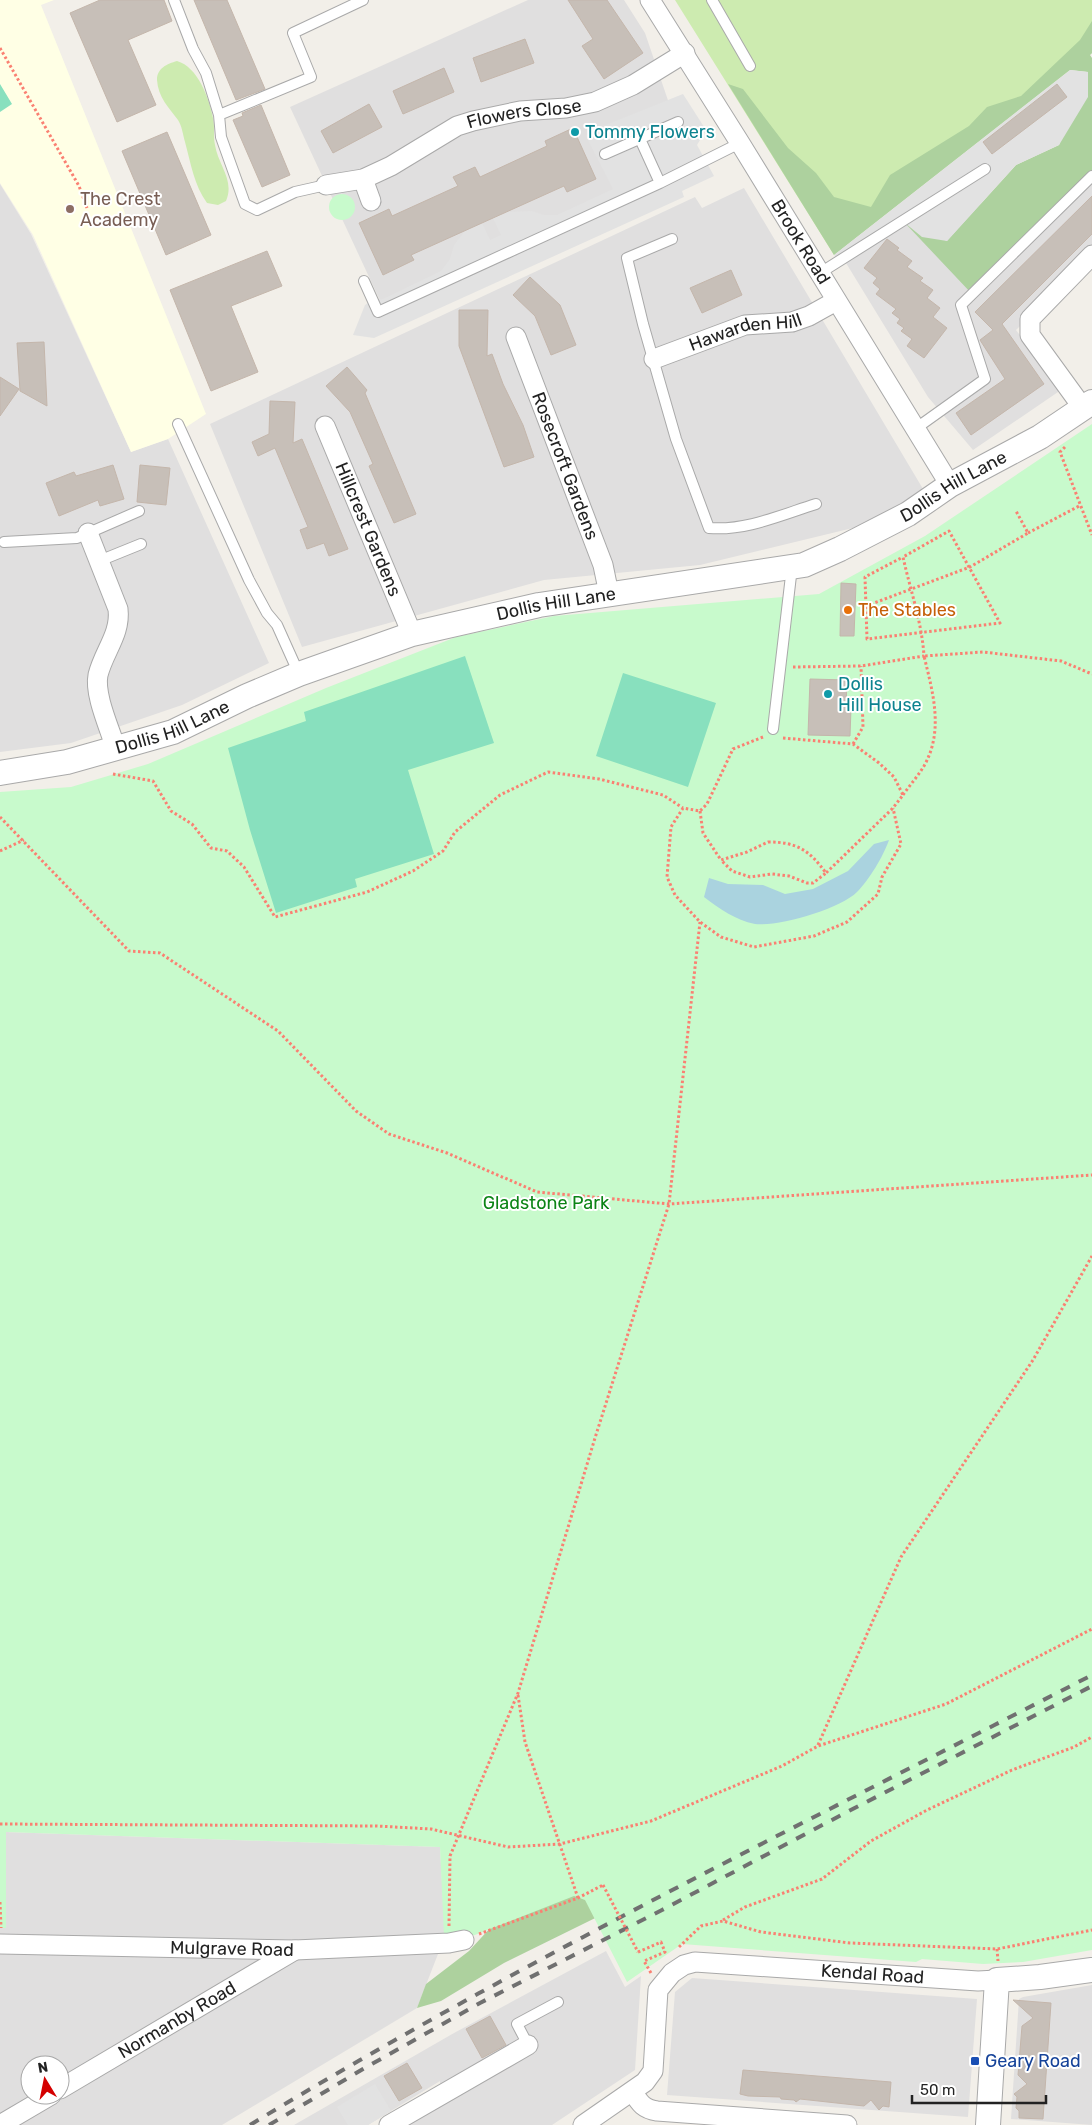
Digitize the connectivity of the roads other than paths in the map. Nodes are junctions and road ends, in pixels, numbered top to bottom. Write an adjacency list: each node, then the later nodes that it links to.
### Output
1 (174, 0): 7 (lane)
2 (363, 0): 7 (lane)
3 (650, 0): 5 (street, Brook Road)
4 (712, 0): 6 (lane)
5 (685, 53): 10 (street, Brook Road); 14 (street, Flowers Close)
6 (750, 66)
7 (220, 115): 16 (lane)
8 (678, 122): 9 (lane)
9 (640, 139): 11 (lane); 15 (lane)
10 (740, 143): 15 (lane); 20 (street, Brook Road)
11 (605, 154)
12 (985, 169): 20 (lane)
13 (1092, 176): 28 (lane)
14 (364, 179): 16 (street, Flowers Close); 17 (street)
15 (660, 183): 21 (lane)
16 (326, 185)
17 (371, 200)
18 (672, 239): 24 (lane)
19 (1092, 255): 25 (street)
20 (820, 273): 22 (street, Brook Road)
21 (364, 281)
22 (836, 301): 24 (street, Hawarden Hill); 28 (street, Brook Road)
23 (516, 337): 37 (street, Rosecroft Gardens)
24 (654, 359): 30 (lane)
25 (1088, 405): 29 (street, Dollis Hill Lane)
26 (178, 424): 39 (lane)
27 (325, 426): 38 (street, Hillcrest Gardens)
28 (915, 429): 29 (street, Brook Road)
29 (950, 485): 36 (street, Dollis Hill Lane)
30 (816, 504)
31 (139, 511): 32 (lane)
32 (88, 533): 33 (lane); 35 (street)
33 (4, 542)
34 (142, 544): 35 (lane)
35 (99, 561): 41 (street)
36 (792, 567): 37 (street, Dollis Hill Lane); 40 (lane)
37 (609, 594): 38 (street, Dollis Hill Lane)
38 (412, 634): 39 (street, Dollis Hill Lane)
39 (299, 674): 41 (street, Dollis Hill Lane)
40 (773, 729)
41 (116, 749): 42 (street, Dollis Hill Lane)
42 (0, 773)
43 (457, 1941): 45 (street, Mulgrave Road)
44 (1, 1944): 45 (street, Mulgrave Road)
45 (295, 1950): 50 (street, Normanby Road)
46 (1092, 1970): 47 (street, Kendal Road)
47 (997, 1980): 51 (street, Kendal Road); 57 (street)
48 (558, 2002): 49 (lane)
49 (528, 2045): 54 (street)
50 (70, 2084)
51 (633, 2092): 55 (street); 56 (street)
52 (34, 2105): 53 (street)
53 (0, 2125)
54 (389, 2125)
55 (583, 2125)
56 (847, 2125)
57 (988, 2125)

